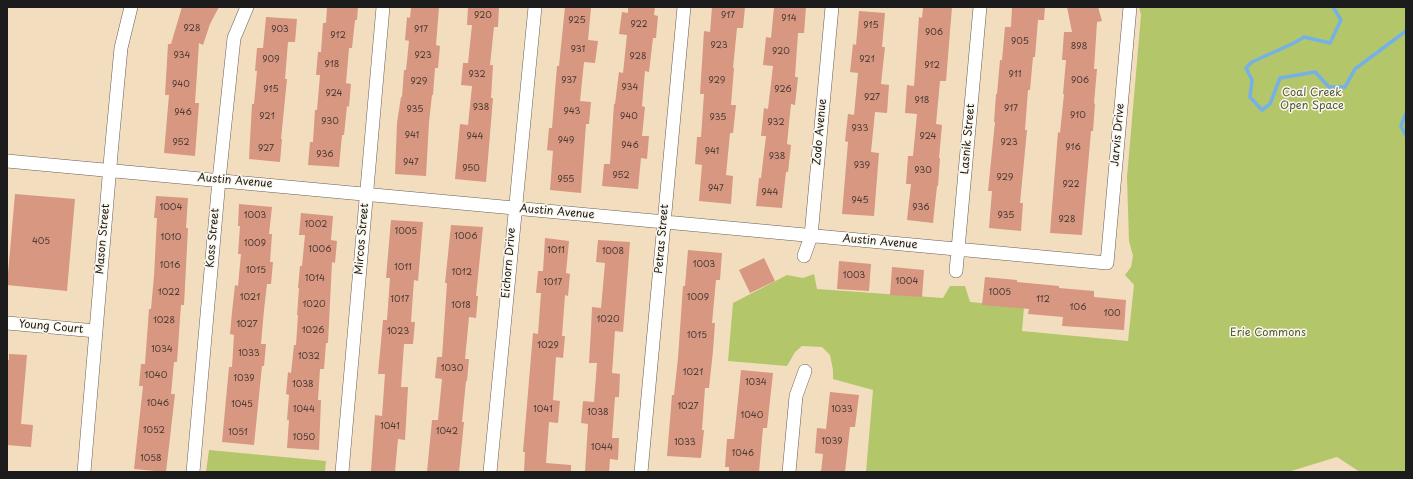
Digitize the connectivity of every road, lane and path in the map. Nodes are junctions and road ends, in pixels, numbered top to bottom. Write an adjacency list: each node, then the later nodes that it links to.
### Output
1 (131, 7): 10 (street, Mason Street)
2 (247, 7): 11 (street, Koss Street)
3 (383, 7): 12 (street, Mircos Street)
4 (535, 7): 13 (street, Eichorn Drive)
5 (684, 7): 14 (street, Petras Street)
6 (832, 7): 15 (street, Zodo Avenue)
7 (980, 7): 16 (street, Lasnik Street)
8 (1130, 7): 18 (street, Jarvis Drive)
9 (7, 161): 10 (street, Austin Avenue)
10 (109, 170): 11 (street, Austin Avenue); 21 (street, Mason Street)
11 (218, 180): 12 (street, Austin Avenue); 24 (street, Koss Street)
12 (366, 194): 13 (street, Austin Avenue); 25 (street, Mircos Street)
13 (514, 208): 14 (street, Austin Avenue); 26 (street, Eichorn Drive)
14 (664, 222): 15 (street, Austin Avenue); 27 (street, Petras Street)
15 (811, 236): 16 (street, Austin Avenue); 17 (street, Zodo Avenue)
16 (958, 250): 18 (street, Austin Avenue); 19 (street, Lasnik Street)
17 (804, 256)
18 (1107, 263)
19 (956, 271)
20 (7, 323): 21 (street, Young Court)
21 (96, 331): 23 (street, Mason Street)
22 (805, 371): 28 (street)
23 (84, 472)
24 (193, 472)
25 (342, 472)
26 (490, 472)
27 (640, 472)
28 (789, 472)

